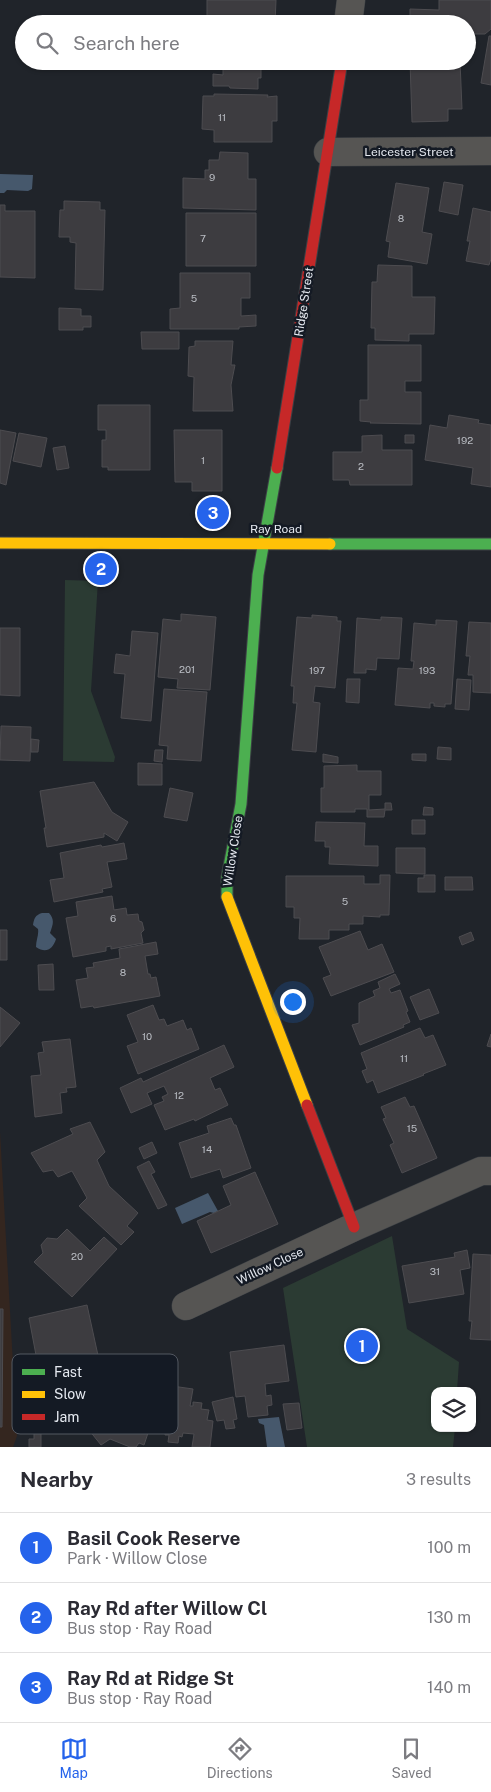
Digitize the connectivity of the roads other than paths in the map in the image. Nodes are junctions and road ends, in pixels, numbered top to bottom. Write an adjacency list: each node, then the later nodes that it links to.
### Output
1 (351, 0): 2 (street)
2 (349, 15)
3 (341, 70): 5 (street, Ridge Street)
4 (491, 151): 5 (street, Leicester Street)
5 (328, 152): 7 (street, Ridge Street)
6 (0, 543): 7 (street, Ray Road)
7 (265, 543): 8 (street, Ray Road); 10 (street, Willow Close)
8 (491, 544)
9 (491, 1171): 10 (street, Willow Close)
10 (354, 1227): 11 (street, Willow Close)
11 (186, 1306)

